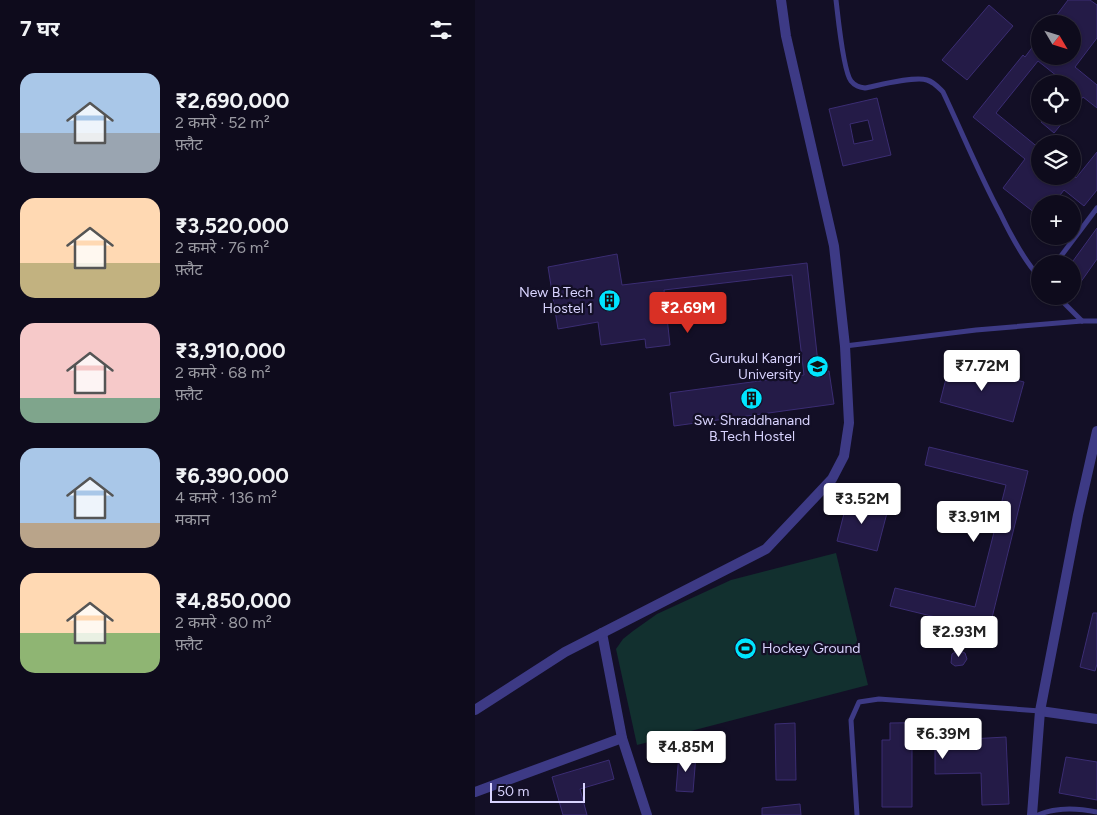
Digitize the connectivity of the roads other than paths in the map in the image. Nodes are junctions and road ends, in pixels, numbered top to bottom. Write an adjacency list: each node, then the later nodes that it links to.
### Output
1 (781, 0): 9 (street)
2 (836, 0): 5 (lane)
3 (1097, 208): 4 (lane)
4 (1062, 255)
5 (1031, 268)
6 (1066, 305): 7 (lane)
7 (1082, 321): 8 (lane); 9 (lane)
8 (1097, 321)
9 (845, 346): 11 (street)
10 (1097, 431): 13 (street)
11 (602, 633): 12 (street); 15 (street)
12 (475, 710)
13 (1040, 711): 14 (street); 19 (lane); 20 (street)
14 (1097, 719)
15 (622, 738): 16 (street); 18 (street)
16 (475, 792)
17 (1097, 812): 21 (lane)
18 (647, 815)
19 (857, 815)
20 (1033, 815)
21 (1038, 815)

